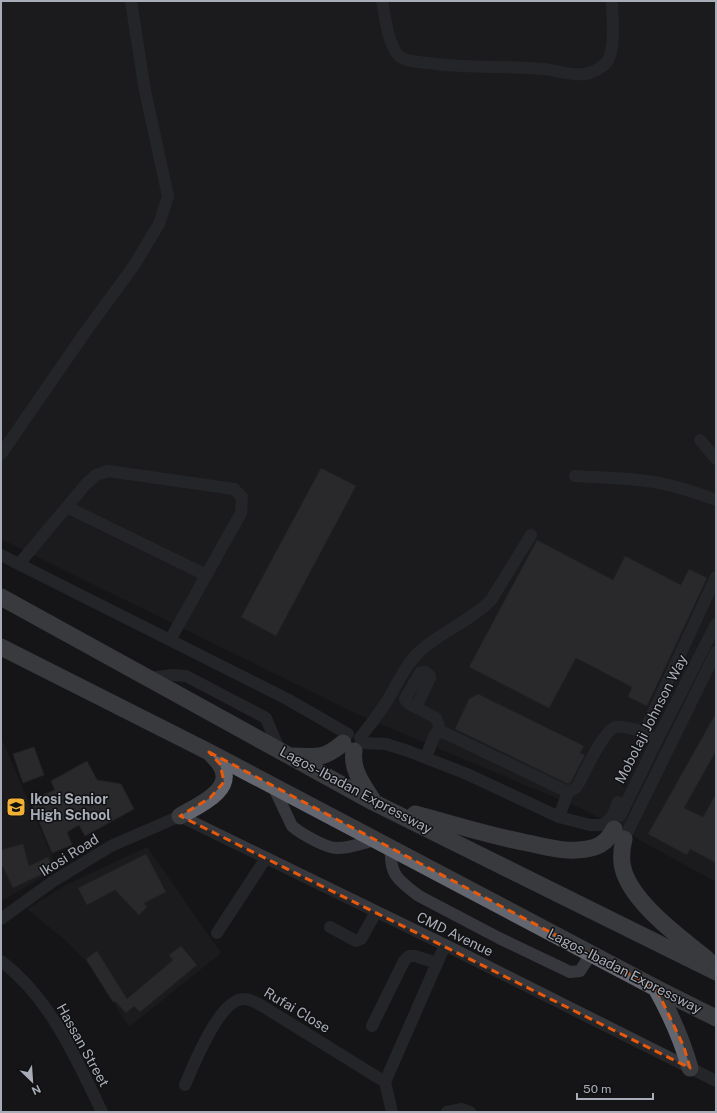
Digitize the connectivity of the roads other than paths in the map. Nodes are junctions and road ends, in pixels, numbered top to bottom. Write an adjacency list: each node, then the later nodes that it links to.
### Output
1 (131, 1): 5 (street)
2 (382, 1): 3 (street)
3 (612, 1)
4 (700, 440): 6 (street)
5 (1, 454)
6 (716, 459)
7 (575, 476): 8 (street)
8 (716, 500)
9 (67, 506): 12 (street); 13 (street); 13 (street)
10 (531, 534): 24 (street)
11 (1, 555): 12 (street)
12 (19, 564): 17 (street)
13 (206, 575): 17 (street)
14 (716, 577): 22 (street)
15 (1, 597): 26 (highway, Lagos-Ibadan Expressway)
16 (716, 624): 23 (street, Mobolaji Johnson Way)
17 (170, 640): 24 (street)
18 (1, 647): 25 (highway, Lagos-Ibadan Expressway)
19 (716, 652): 34 (street, Mobolaji Johnson Way)
20 (416, 707): 21 (street)
21 (438, 732): 27 (street); 29 (street)
22 (644, 732): 23 (street); 29 (street)
23 (657, 740): 34 (street, Mobolaji Johnson Way)
24 (353, 742): 26 (highway); 27 (street); 30 (highway)
25 (209, 752): 28 (highway, Lagos-Ibadan Expressway); 32 (highway)
26 (285, 752): 30 (highway, Lagos-Ibadan Expressway)
27 (426, 757): 33 (street)
28 (273, 786): 35 (highway, Lagos-Ibadan Expressway); 35 (street)
29 (568, 792): 33 (street)
30 (373, 802): 34 (highway); 47 (highway, Lagos-Ibadan Expressway)
31 (618, 802): 33 (street)
32 (180, 816): 37 (street, CMD Avenue); 39 (street, Ikosi Road)
33 (559, 817)
34 (619, 834): 46 (highway)
35 (375, 840): 36 (highway, Lagos-Ibadan Expressway)
36 (391, 848): 43 (highway, Lagos-Ibadan Expressway); 43 (street)
37 (266, 858): 38 (street, CMD Avenue); 41 (street)
38 (376, 912): 40 (street); 42 (street, CMD Avenue)
39 (1, 920)
40 (330, 927)
41 (217, 933)
42 (445, 945): 45 (street); 51 (street, CMD Avenue)
43 (591, 954): 48 (highway, Lagos-Ibadan Expressway)
44 (1, 961): 55 (street, Hassan Street)
45 (437, 963): 50 (street); 53 (street)
46 (716, 966)
47 (716, 972)
48 (656, 988): 49 (highway, Lagos-Ibadan Expressway); 51 (highway)
49 (716, 1018)
50 (372, 1026)
51 (690, 1068): 52 (street, CMD Avenue)
52 (716, 1081)
53 (385, 1082): 54 (street, Rufai Close); 56 (street)
54 (185, 1085)
55 (102, 1112)
56 (392, 1112)
57 (447, 1112): 58 (street)
58 (470, 1112)

